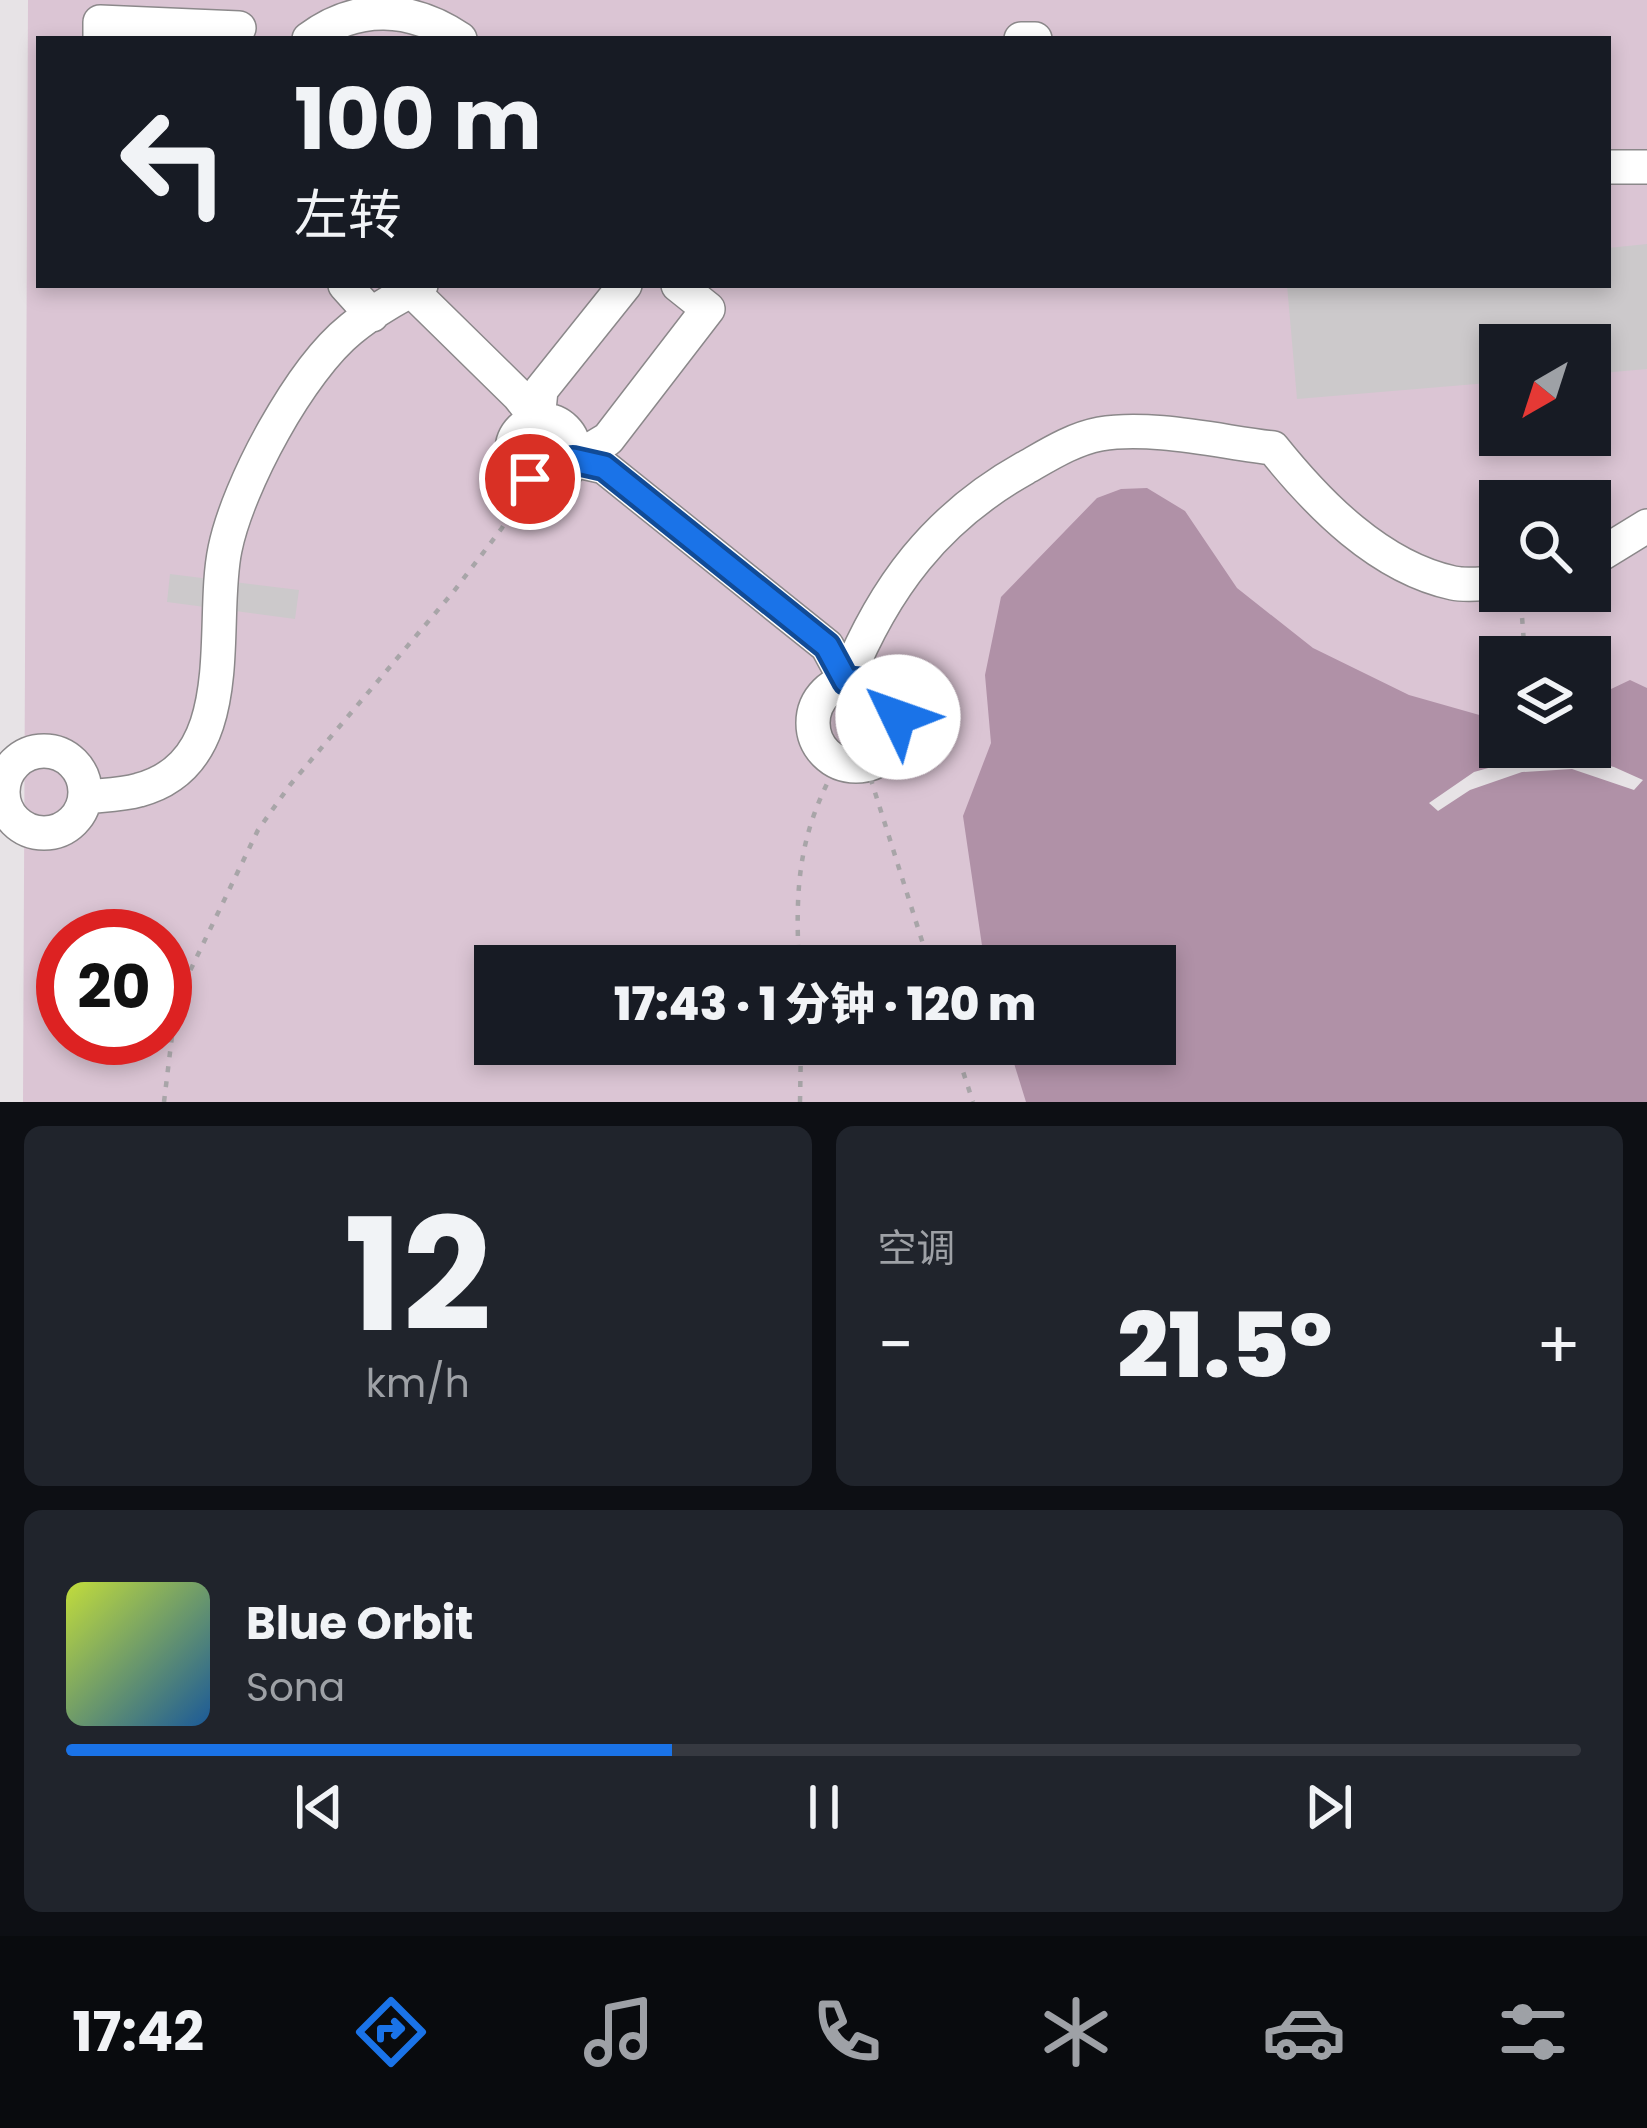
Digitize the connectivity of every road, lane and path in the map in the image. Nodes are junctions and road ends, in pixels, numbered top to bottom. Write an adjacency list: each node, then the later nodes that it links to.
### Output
1 (239, 28): 2 (lane)
2 (100, 36)
3 (313, 36): 4 (lane)
4 (454, 36)
5 (1611, 167): 6 (lane)
6 (1647, 167)
7 (348, 288): 11 (lane)
8 (416, 288): 11 (lane); 12 (lane)
9 (623, 288): 12 (lane)
10 (682, 288): 13 (lane)
11 (372, 315): 21 (lane)
12 (538, 420): 13 (lane); 14 (lane)
13 (573, 460): 14 (lane); 18 (lane)
14 (530, 479): 27 (path)
15 (1647, 526): 16 (lane)
16 (1611, 548)
17 (1479, 583): 18 (lane)
18 (846, 681): 20 (lane); 20 (lane)
19 (9, 751): 21 (lane); 22 (lane)
20 (852, 762): 23 (path); 24 (path)
21 (85, 797): 22 (lane)
22 (6, 827)
23 (799, 945)
24 (922, 945)
25 (800, 1065): 28 (path)
26 (962, 1065): 29 (path)
27 (164, 1102)
28 (800, 1102)
29 (973, 1102)

